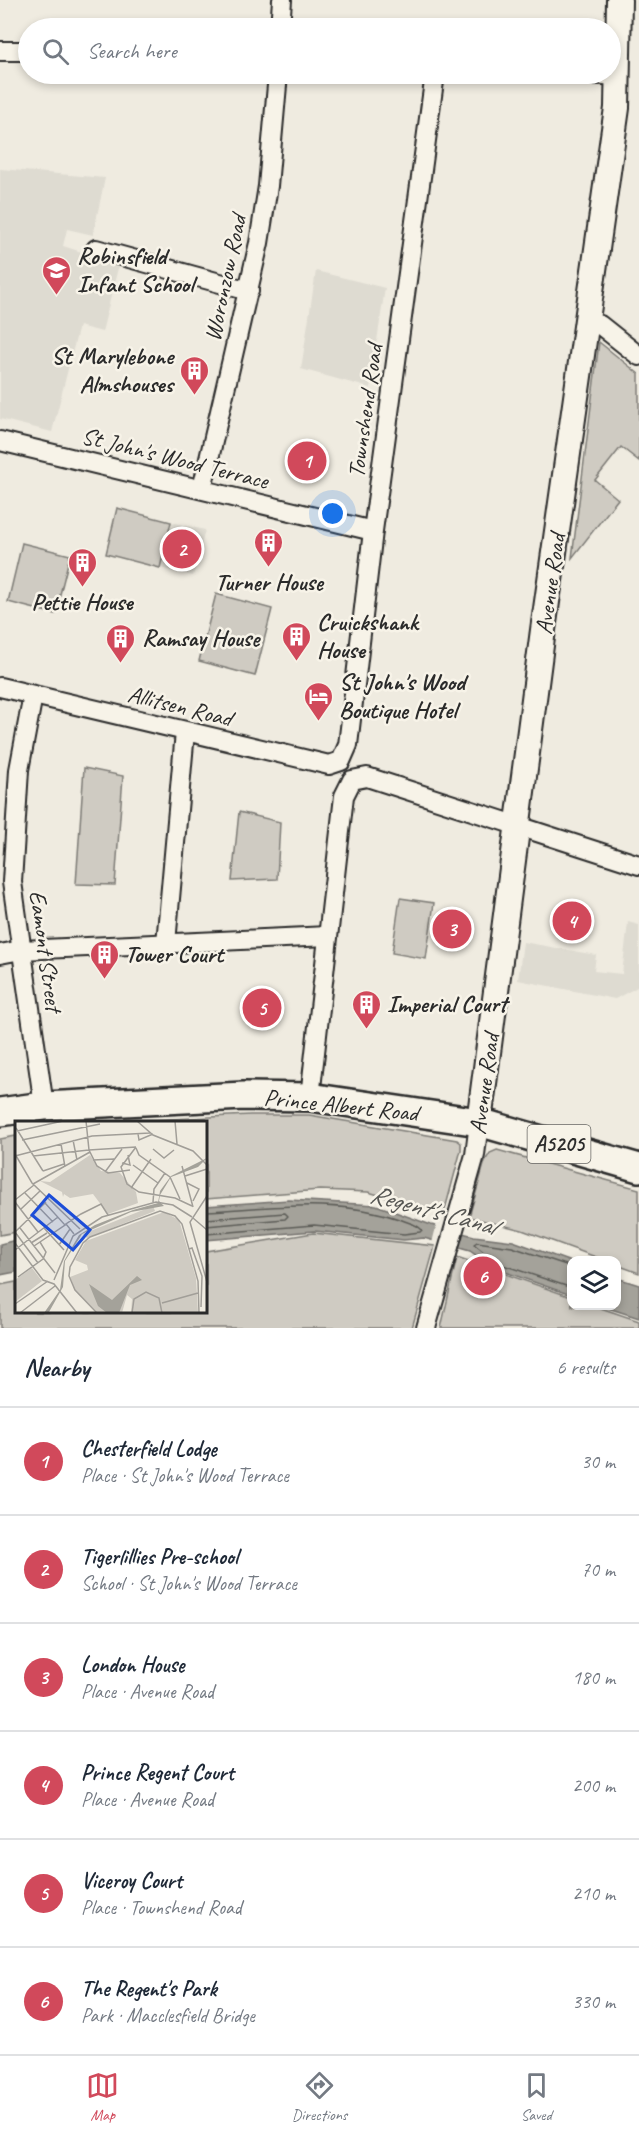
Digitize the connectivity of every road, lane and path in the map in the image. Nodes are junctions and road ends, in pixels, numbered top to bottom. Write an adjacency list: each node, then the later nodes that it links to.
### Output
1 (282, 0): 3 (street)
2 (619, 0): 4 (main road, Avenue Road)
3 (281, 18)
4 (619, 18)
5 (0, 51): 6 (street)
6 (18, 51)
7 (277, 84): 11 (street, Woronzow Road)
8 (434, 84): 16 (street, Townshend Road)
9 (618, 84): 12 (main road, Avenue Road)
10 (96, 249): 11 (street)
11 (249, 291): 15 (street, Woronzow Road)
12 (588, 322): 13 (street); 21 (main road, Avenue Road)
13 (639, 356)
14 (0, 441): 15 (street, St John's Wood Terrace)
15 (202, 489): 16 (street, St John's Wood Terrace)
16 (373, 531): 20 (street, Townshend Road)
17 (0, 687): 18 (street, Allitsen Road)
18 (33, 695): 19 (street, Allitsen Road); 25 (street, Eamont Street)
19 (185, 732): 20 (street, Allitsen Road); 24 (street)
20 (344, 756)
21 (520, 824): 22 (street); 23 (street); 30 (main road, Avenue Road)
22 (639, 865)
23 (328, 936): 24 (street); 27 (street)
24 (166, 943): 25 (street)
25 (21, 950): 26 (street); 28 (street, Eamont Street)
26 (0, 954)
27 (310, 1097): 28 (main road, Prince Albert Road / A5205); 30 (main road, Prince Albert Road / A5205)
28 (44, 1106): 29 (main road, Prince Albert Road / A5205)
29 (0, 1112)
30 (479, 1122): 31 (main road, Prince Albert Road / A5205); 32 (street, Avenue Road)
31 (639, 1168)
32 (426, 1328)

